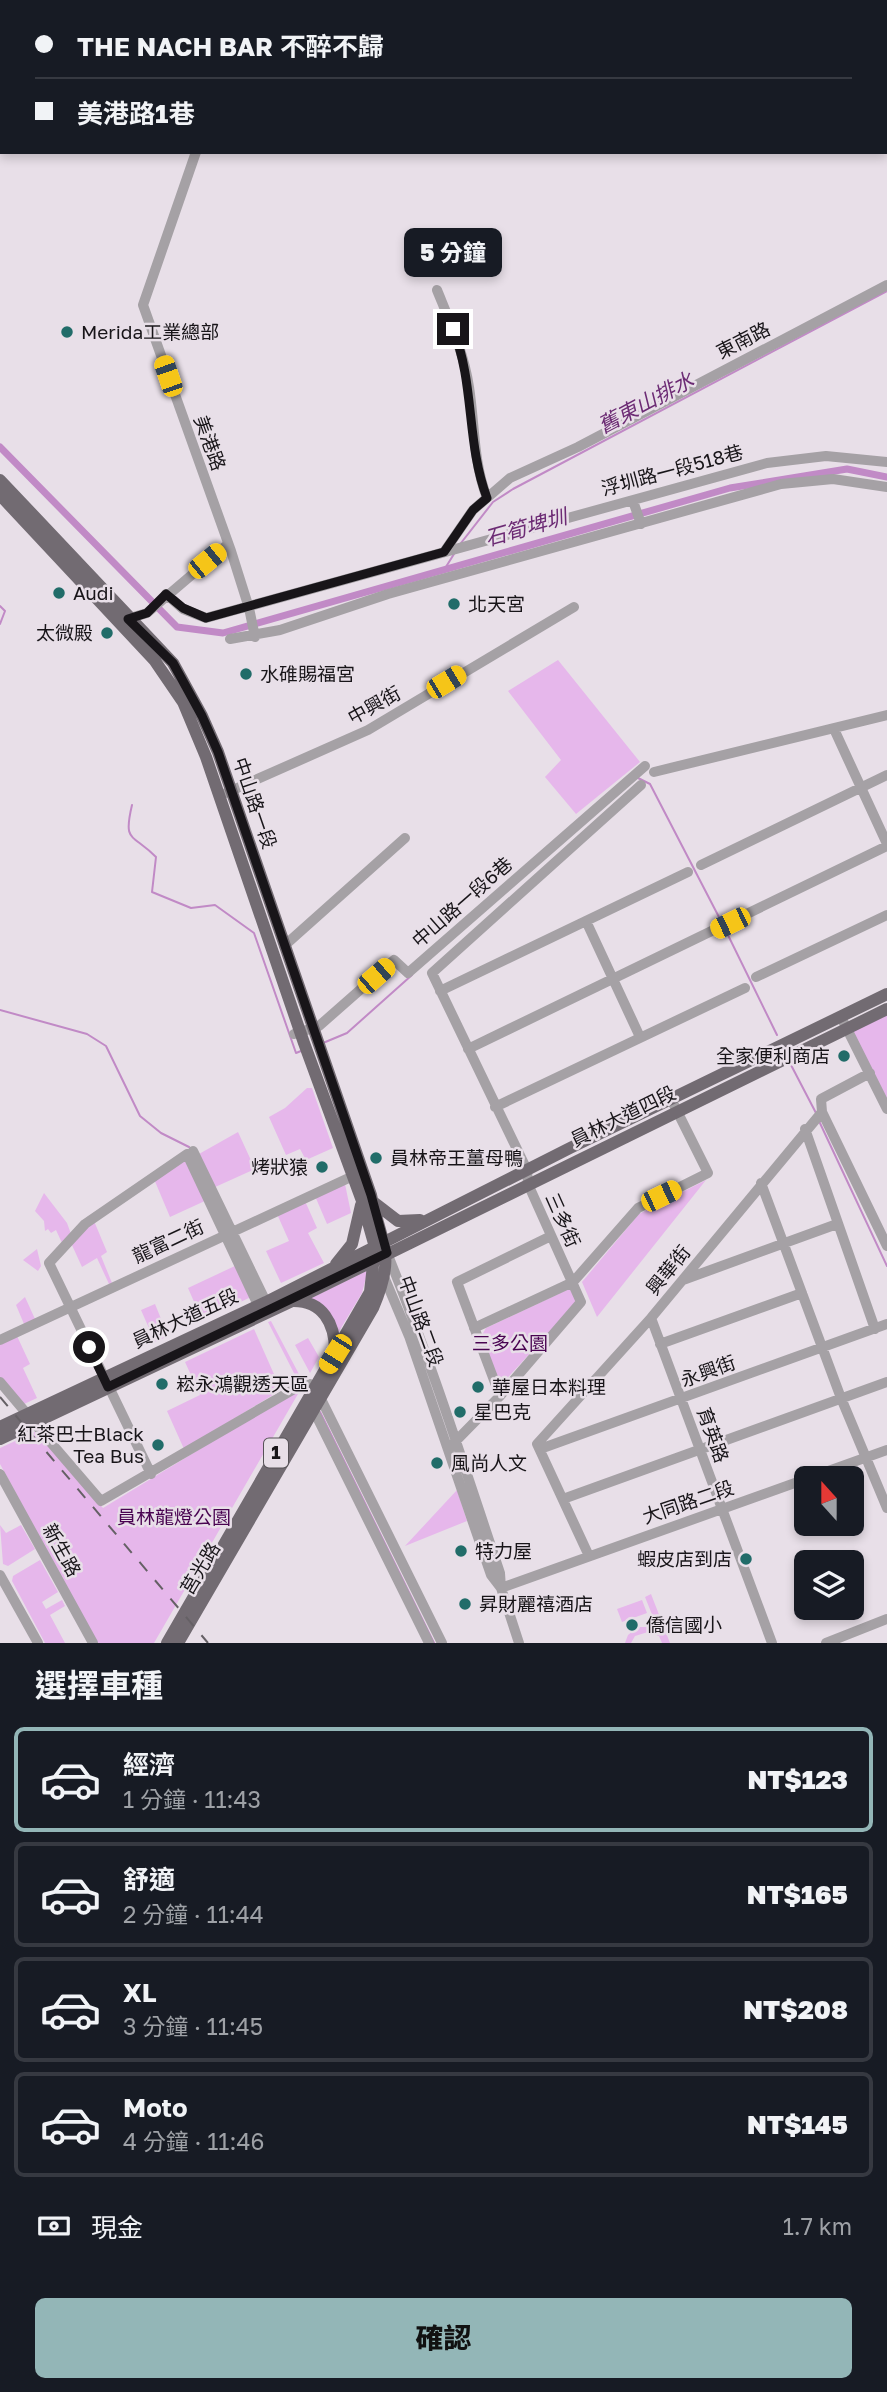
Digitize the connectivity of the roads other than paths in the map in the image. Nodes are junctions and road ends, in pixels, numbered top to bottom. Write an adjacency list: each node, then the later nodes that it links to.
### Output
1 (195, 154): 11 (street, 美港路)
2 (887, 285): 8 (street, 東南路)
3 (437, 290): 8 (street)
4 (887, 461): 9 (street, 浮圳路一段518巷)
5 (0, 480): 17 (main road, 中山路一段 / 1)
6 (887, 487): 10 (street)
7 (0, 495): 16 (main road, 中山路一段 / 1)
8 (487, 498): 12 (street, 東南路)
9 (633, 500): 10 (street); 12 (street, 浮圳路一段518巷)
10 (641, 524): 18 (street)
11 (228, 544): 13 (street); 15 (street, 美港路)
12 (449, 551): 15 (street, 浮圳路一段518巷)
13 (163, 597): 15 (street, 浮圳路一段518巷); 17 (street)
14 (574, 607): 25 (street, 中興街)
15 (249, 608): 18 (street, 美港路)
16 (109, 614): 17 (street); 25 (main road, 中山路一段 / 1)
17 (128, 619): 25 (main road, 中山路一段 / 1)
18 (255, 637): 19 (street)
19 (230, 639)
20 (887, 715): 21 (street)
21 (834, 729): 24 (street); 40 (street, 中山路一段6巷)
22 (887, 775): 24 (street)
23 (641, 785): 36 (street, 三多街)
24 (862, 787): 27 (street); 28 (street)
25 (225, 794): 32 (main road, 中山路一段 / 1); 40 (main road, 中山路一段 / 1)
26 (405, 838): 32 (street)
27 (887, 845): 34 (street)
28 (701, 865)
29 (688, 872): 31 (street)
30 (887, 915): 33 (street)
31 (586, 921): 34 (street); 36 (street)
32 (284, 946): 40 (main road, 中山路一段 / 1)
33 (756, 977)
34 (613, 980): 41 (street); 42 (street)
35 (745, 988): 41 (street)
36 (440, 991): 42 (street, 三多街)
37 (887, 994): 39 (main road, 員林大道四段)
38 (887, 1009): 39 (main road, 員林大道四段)
39 (843, 1023): 44 (street); 45 (main road, 員林大道四段); 48 (main road, 員林大道四段)
40 (305, 1036): 43 (main road, 1)
41 (640, 1037): 46 (street)
42 (468, 1049): 46 (street, 三多街)
43 (317, 1062): 52 (main road, 中山路二段 / 1); 55 (main road, 中山路二段 / 1)
44 (870, 1073): 47 (street); 49 (street, 興華街)
45 (671, 1099): 48 (street); 51 (main road, 員林大道四段)
46 (495, 1107): 51 (street, 三多街)
47 (887, 1109)
48 (676, 1112): 54 (main road, 員林大道四段); 68 (street)
49 (820, 1115): 50 (street, 興華街); 61 (street)
50 (805, 1129): 53 (street, 興華街); 57 (street)
51 (527, 1170): 54 (street, 三多街); 56 (main road, 員林大道四段)
52 (353, 1176): 55 (main road, 中山路二段 / 1); 58 (street, 龍富二街)
53 (761, 1183): 60 (street); 63 (street, 興華街)
54 (528, 1184): 59 (street, 三多街); 62 (main road, 員林大道四段)
55 (367, 1200): 56 (main road); 62 (main road, 中山路二段 / 1); 65 (main road)
56 (427, 1219): 62 (main road, 員林大道四段)
57 (837, 1224): 60 (street); 76 (street)
58 (227, 1233): 71 (street); 72 (street, 龍富二街); 72 (street)
59 (551, 1236): 68 (street, 三多街); 75 (street)
60 (784, 1243): 64 (street); 69 (street)
61 (887, 1246)
62 (380, 1250): 65 (main road, 員林大道五段); 66 (main road, 莒光路 / 1); 70 (main road, 員林大道五段); 80 (main road, 莒光路 / 1); 91 (street, 中山路二段)
63 (697, 1262): 64 (street); 67 (street, 興華街)
64 (706, 1271): 67 (street)
65 (322, 1274): 71 (main road, 員林大道五段)
66 (385, 1277): 85 (main road, 莒光路 / 1); 93 (street, 中山路二段)
67 (682, 1280): 73 (street, 興華街)
68 (573, 1282): 75 (street); 84 (street, 三多街)
69 (802, 1293): 78 (street); 79 (street)
70 (292, 1301): 80 (main road); 82 (main road, 員林大道五段)
71 (262, 1304): 82 (main road, 員林大道五段)
72 (70, 1307): 77 (street, 龍富二街); 82 (street)
73 (651, 1318): 78 (street, 育英路); 92 (street, 興華街)
74 (887, 1324): 76 (street, 永興街)
75 (474, 1328): 84 (street)
76 (875, 1329): 79 (street, 永興街)
77 (0, 1340)
78 (660, 1343): 87 (street, 育英路)
79 (823, 1348): 86 (street); 87 (street, 永興街)
80 (335, 1354): 85 (main road, 莒光路 / 1)
81 (0, 1382): 88 (street)
82 (105, 1382): 88 (main road, 員林大道五段); 98 (street)
83 (887, 1382): 86 (street)
84 (500, 1396): 91 (street, 三多街)
85 (314, 1398): 98 (street); 108 (main road, 莒光路 / 1); 109 (main road, 莒光路 / 1); 110 (street); 111 (street)
86 (841, 1398): 95 (street); 96 (street)
87 (681, 1400): 92 (street, 永興街); 95 (street, 育英路)
88 (30, 1418): 89 (main road, 員林大道五段); 90 (main road, 員林大道五段); 98 (street)
89 (0, 1427)
90 (0, 1438)
91 (456, 1441): 93 (street, 三多街); 104 (street, 中山路二段)
92 (539, 1446): 99 (street)
93 (448, 1449): 104 (street, 中山路二段)
94 (887, 1450): 96 (street, 大同路二段)
95 (699, 1451): 99 (street); 101 (street, 育英路)
96 (865, 1458): 100 (street); 101 (street, 大同路二段)
97 (0, 1474): 107 (street, 新生路)
98 (151, 1474)
99 (563, 1499): 102 (street)
100 (887, 1506)
101 (721, 1510): 102 (street, 大同路二段); 113 (street, 育英路)
102 (589, 1556): 104 (street, 大同路二段)
103 (0, 1575): 106 (street)
104 (501, 1588): 112 (street, 中山路二段)
105 (887, 1619): 114 (street)
106 (37, 1643)
107 (93, 1643)
108 (167, 1643)
109 (178, 1643)
110 (429, 1643)
111 (442, 1643)
112 (519, 1643)
113 (772, 1643)
114 (826, 1643)

